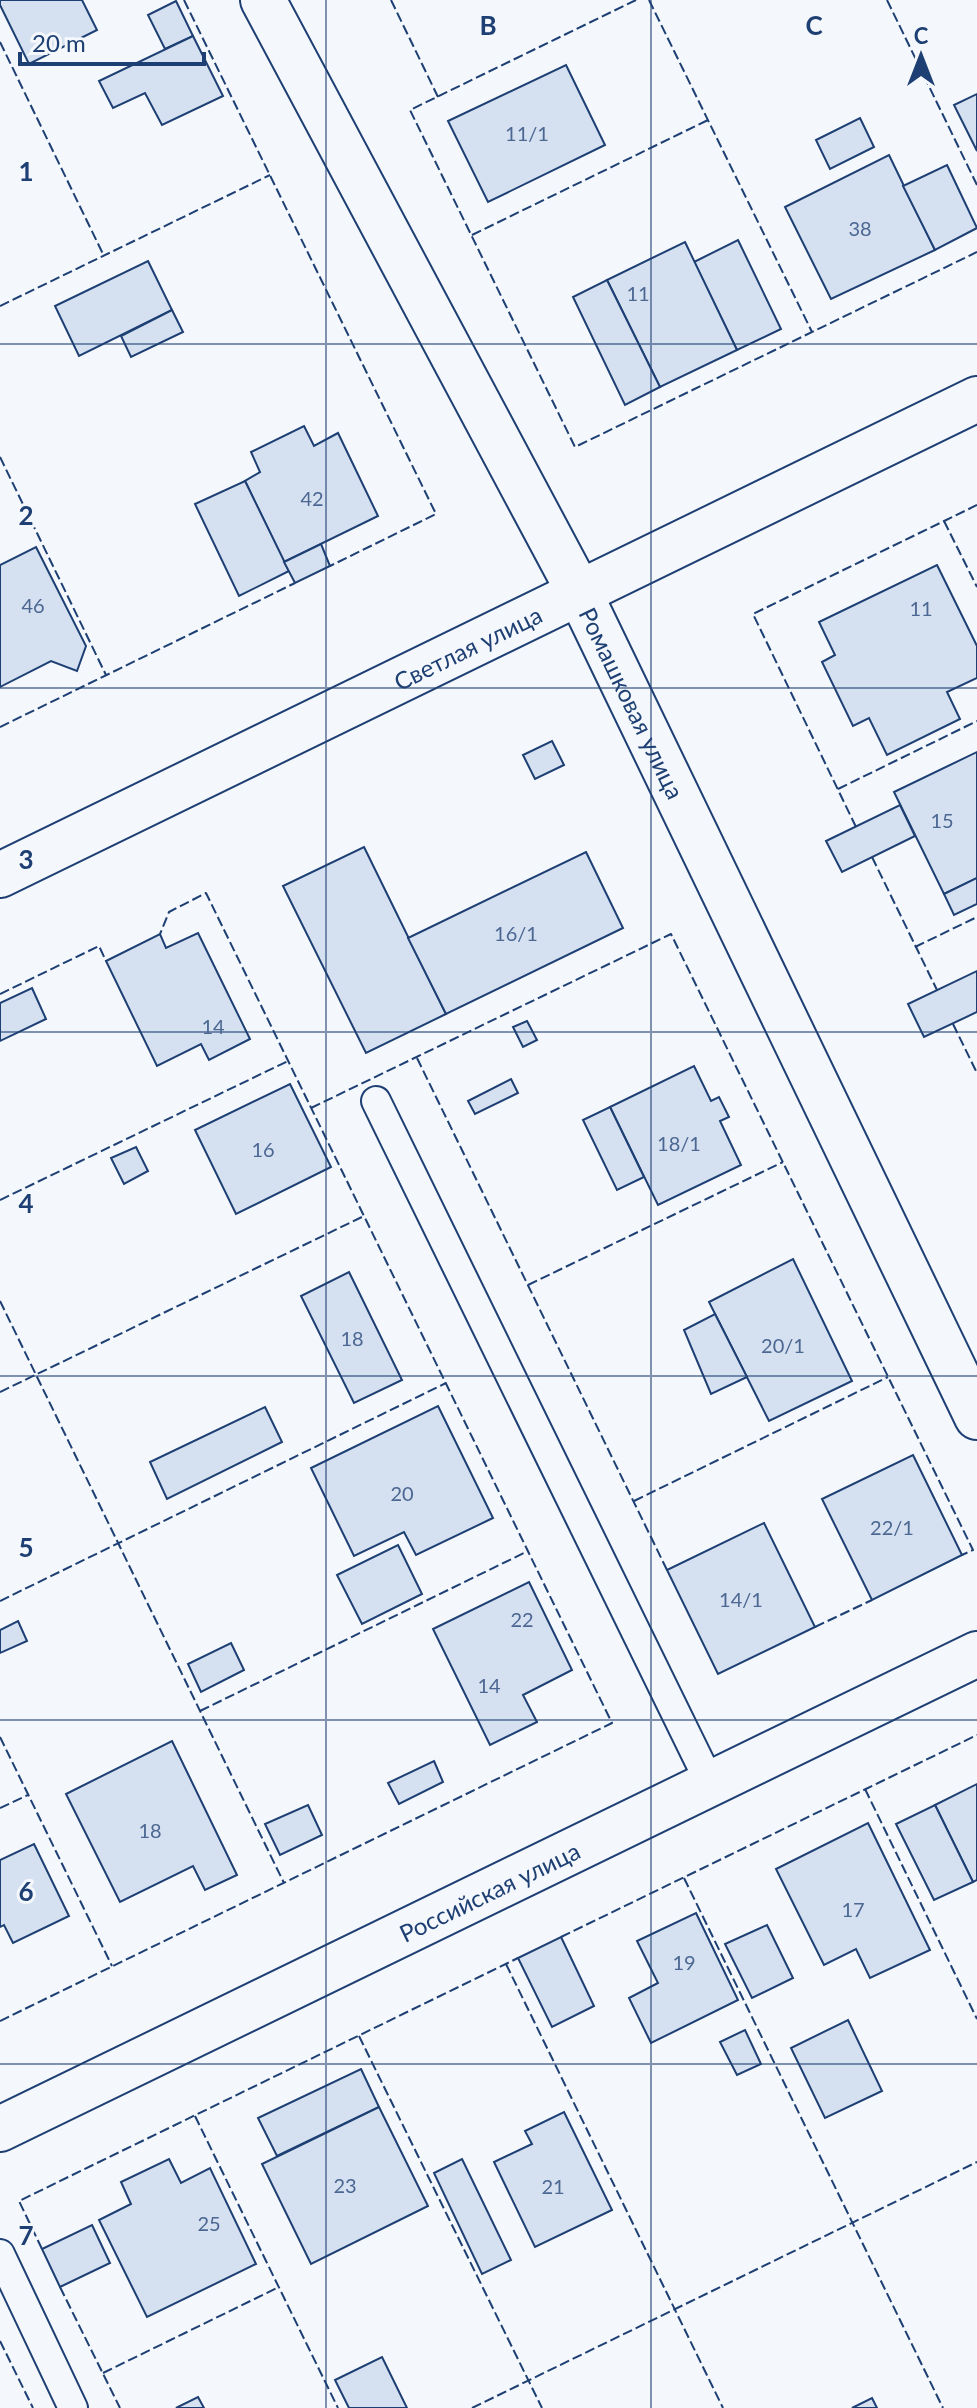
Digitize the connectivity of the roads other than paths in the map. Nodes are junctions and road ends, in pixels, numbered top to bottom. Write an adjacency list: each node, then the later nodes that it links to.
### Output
1 (263, 0): 3 (street, Ромашковая улица)
2 (977, 399): 3 (street, Светлая улица)
3 (579, 592): 4 (street, Светлая улица); 6 (street, Ромашковая улица)
4 (0, 875)
5 (376, 1101): 8 (lane)
6 (977, 1417)
7 (977, 1654): 8 (street, Российская улица)
8 (710, 1783): 9 (street, Российская улица)
9 (0, 2129)
10 (0, 2254): 11 (lane)
11 (73, 2408)

